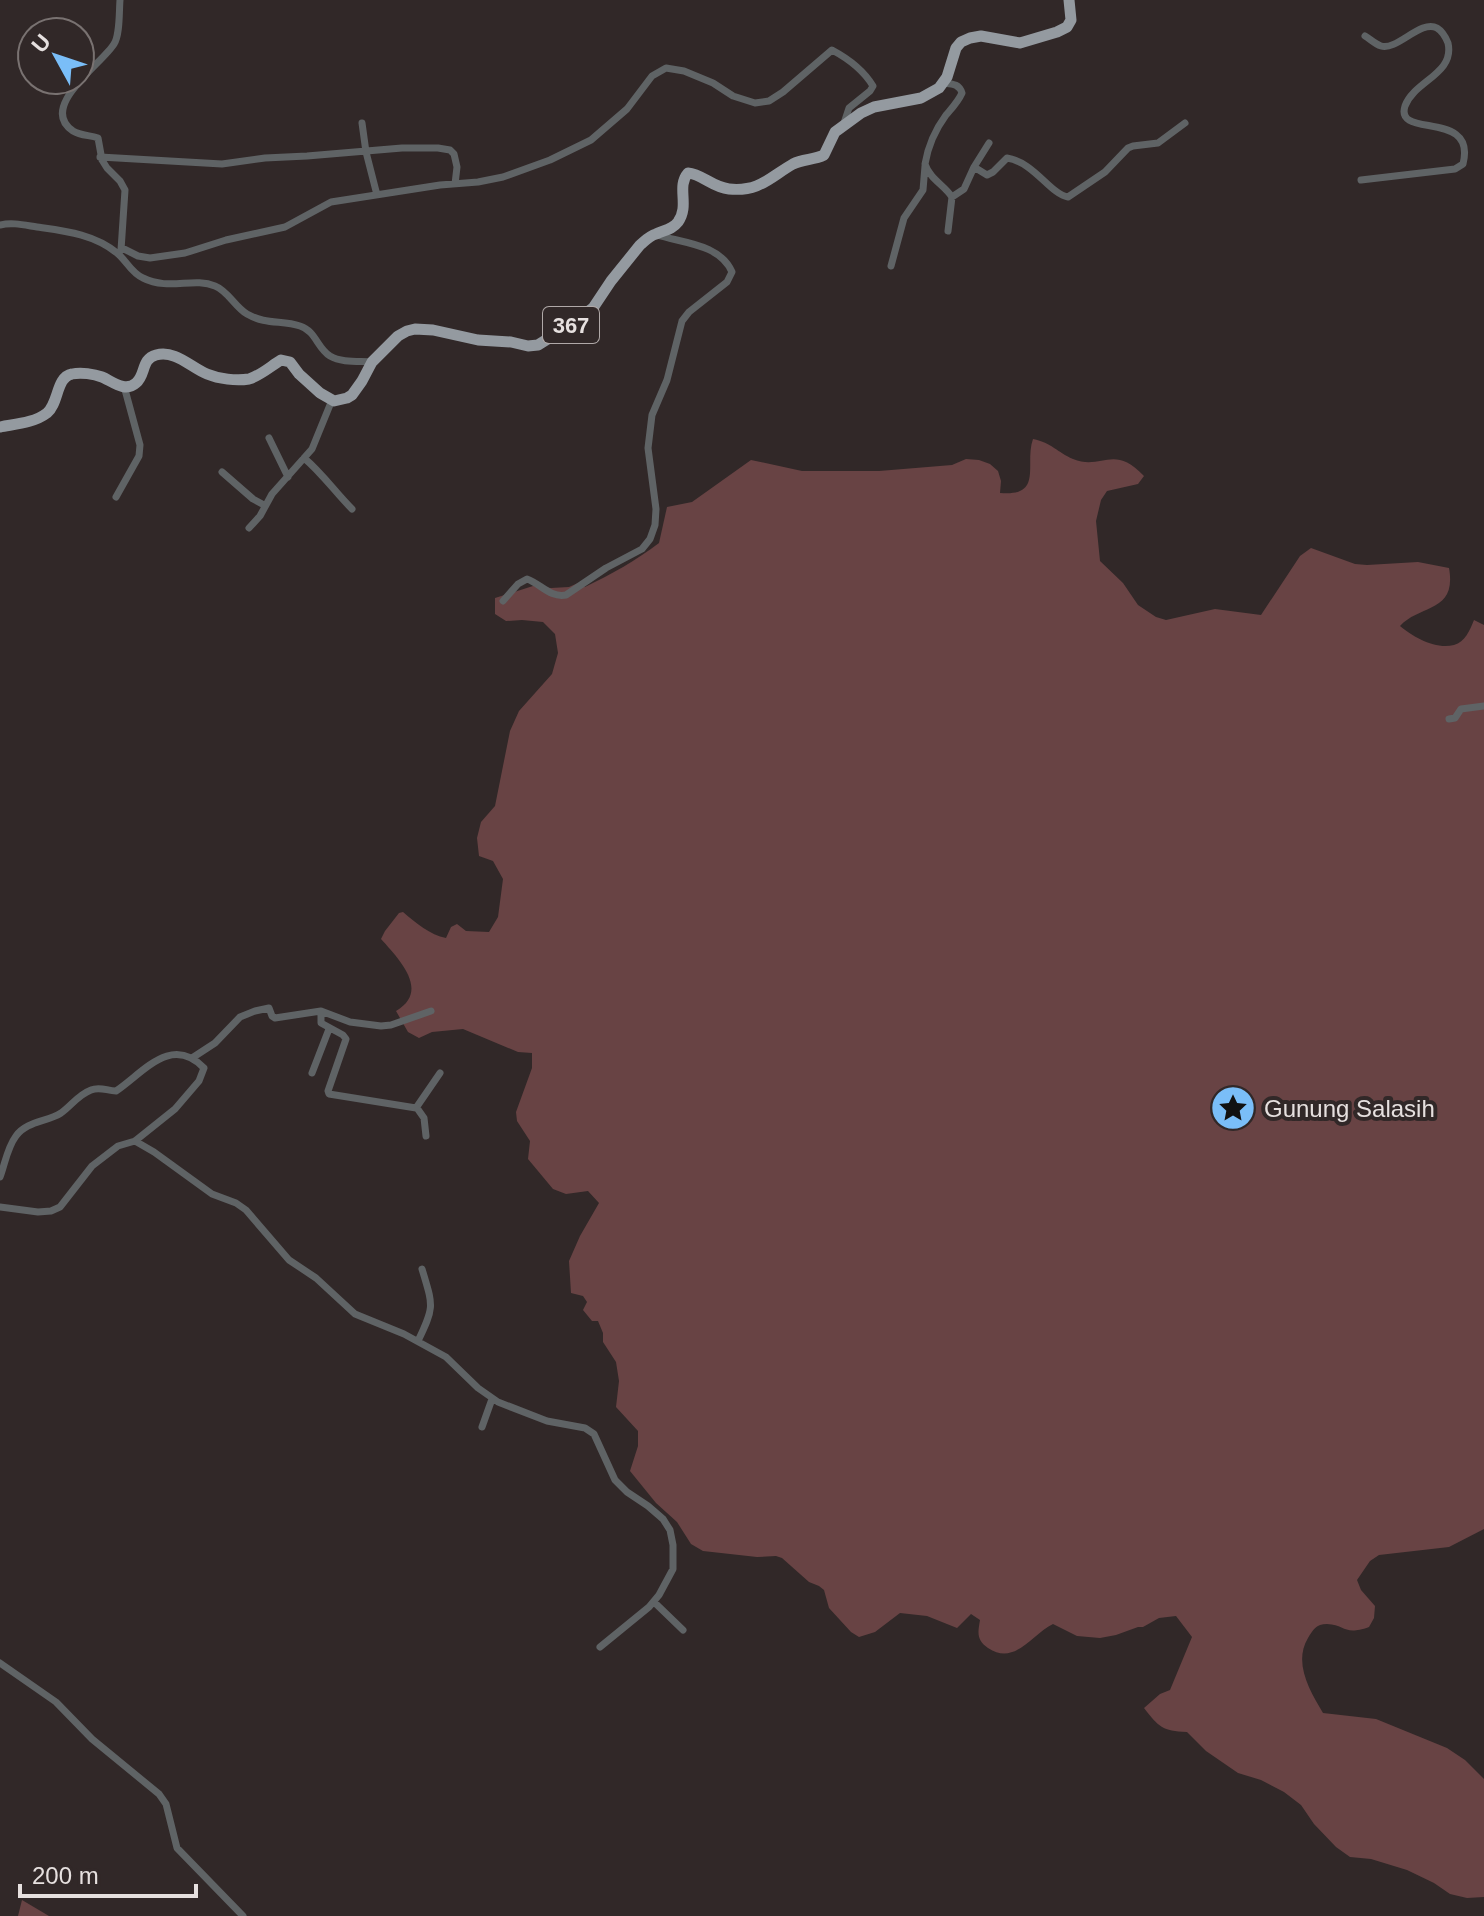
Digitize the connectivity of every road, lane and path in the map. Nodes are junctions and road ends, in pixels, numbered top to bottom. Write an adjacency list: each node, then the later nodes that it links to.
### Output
1 (120, 0): 10 (street)
2 (1069, 0): 4 (main road)
3 (1365, 36): 13 (street)
4 (944, 83): 7 (main road, 367); 11 (street)
5 (362, 123): 9 (street)
6 (1185, 123): 12 (street)
7 (844, 124): 14 (street); 19 (main road, 367)
8 (989, 143): 12 (street)
9 (366, 152): 10 (street); 14 (street); 15 (street)
10 (100, 157): 20 (street)
11 (925, 164): 16 (street); 21 (street)
12 (974, 167): 16 (street)
13 (1361, 180)
14 (455, 184): 15 (street)
15 (377, 195): 20 (street)
16 (952, 197): 18 (street)
17 (0, 225): 20 (street)
18 (948, 231)
19 (655, 234): 22 (main road, 367); 34 (street)
20 (121, 252): 22 (street)
21 (891, 266)
22 (372, 362): 24 (main road, 367)
23 (124, 386): 24 (main road); 25 (main road); 30 (street)
24 (332, 400): 27 (street)
25 (0, 427)
26 (269, 438): 29 (street)
27 (304, 458): 29 (street); 32 (street)
28 (222, 472): 31 (street)
29 (288, 477): 31 (street)
30 (116, 497)
31 (264, 505): 33 (street)
32 (352, 509)
33 (249, 528)
34 (503, 601)
35 (1484, 706): 36 (street)
36 (1449, 719)
37 (321, 1011): 38 (street); 39 (street); 40 (street)
38 (431, 1011)
39 (329, 1029): 41 (street); 43 (street)
40 (192, 1058): 45 (street); 46 (street)
41 (312, 1073)
42 (440, 1073): 43 (street)
43 (417, 1108): 44 (street)
44 (426, 1136)
45 (135, 1141): 47 (street); 49 (street)
46 (0, 1177)
47 (0, 1207)
48 (422, 1269): 49 (street)
49 (418, 1341): 50 (street)
50 (492, 1399): 51 (street); 52 (street)
51 (482, 1427)
52 (654, 1602): 53 (street); 54 (street)
53 (683, 1630)
54 (600, 1647)
55 (0, 1663): 56 (street)
56 (243, 1916)

